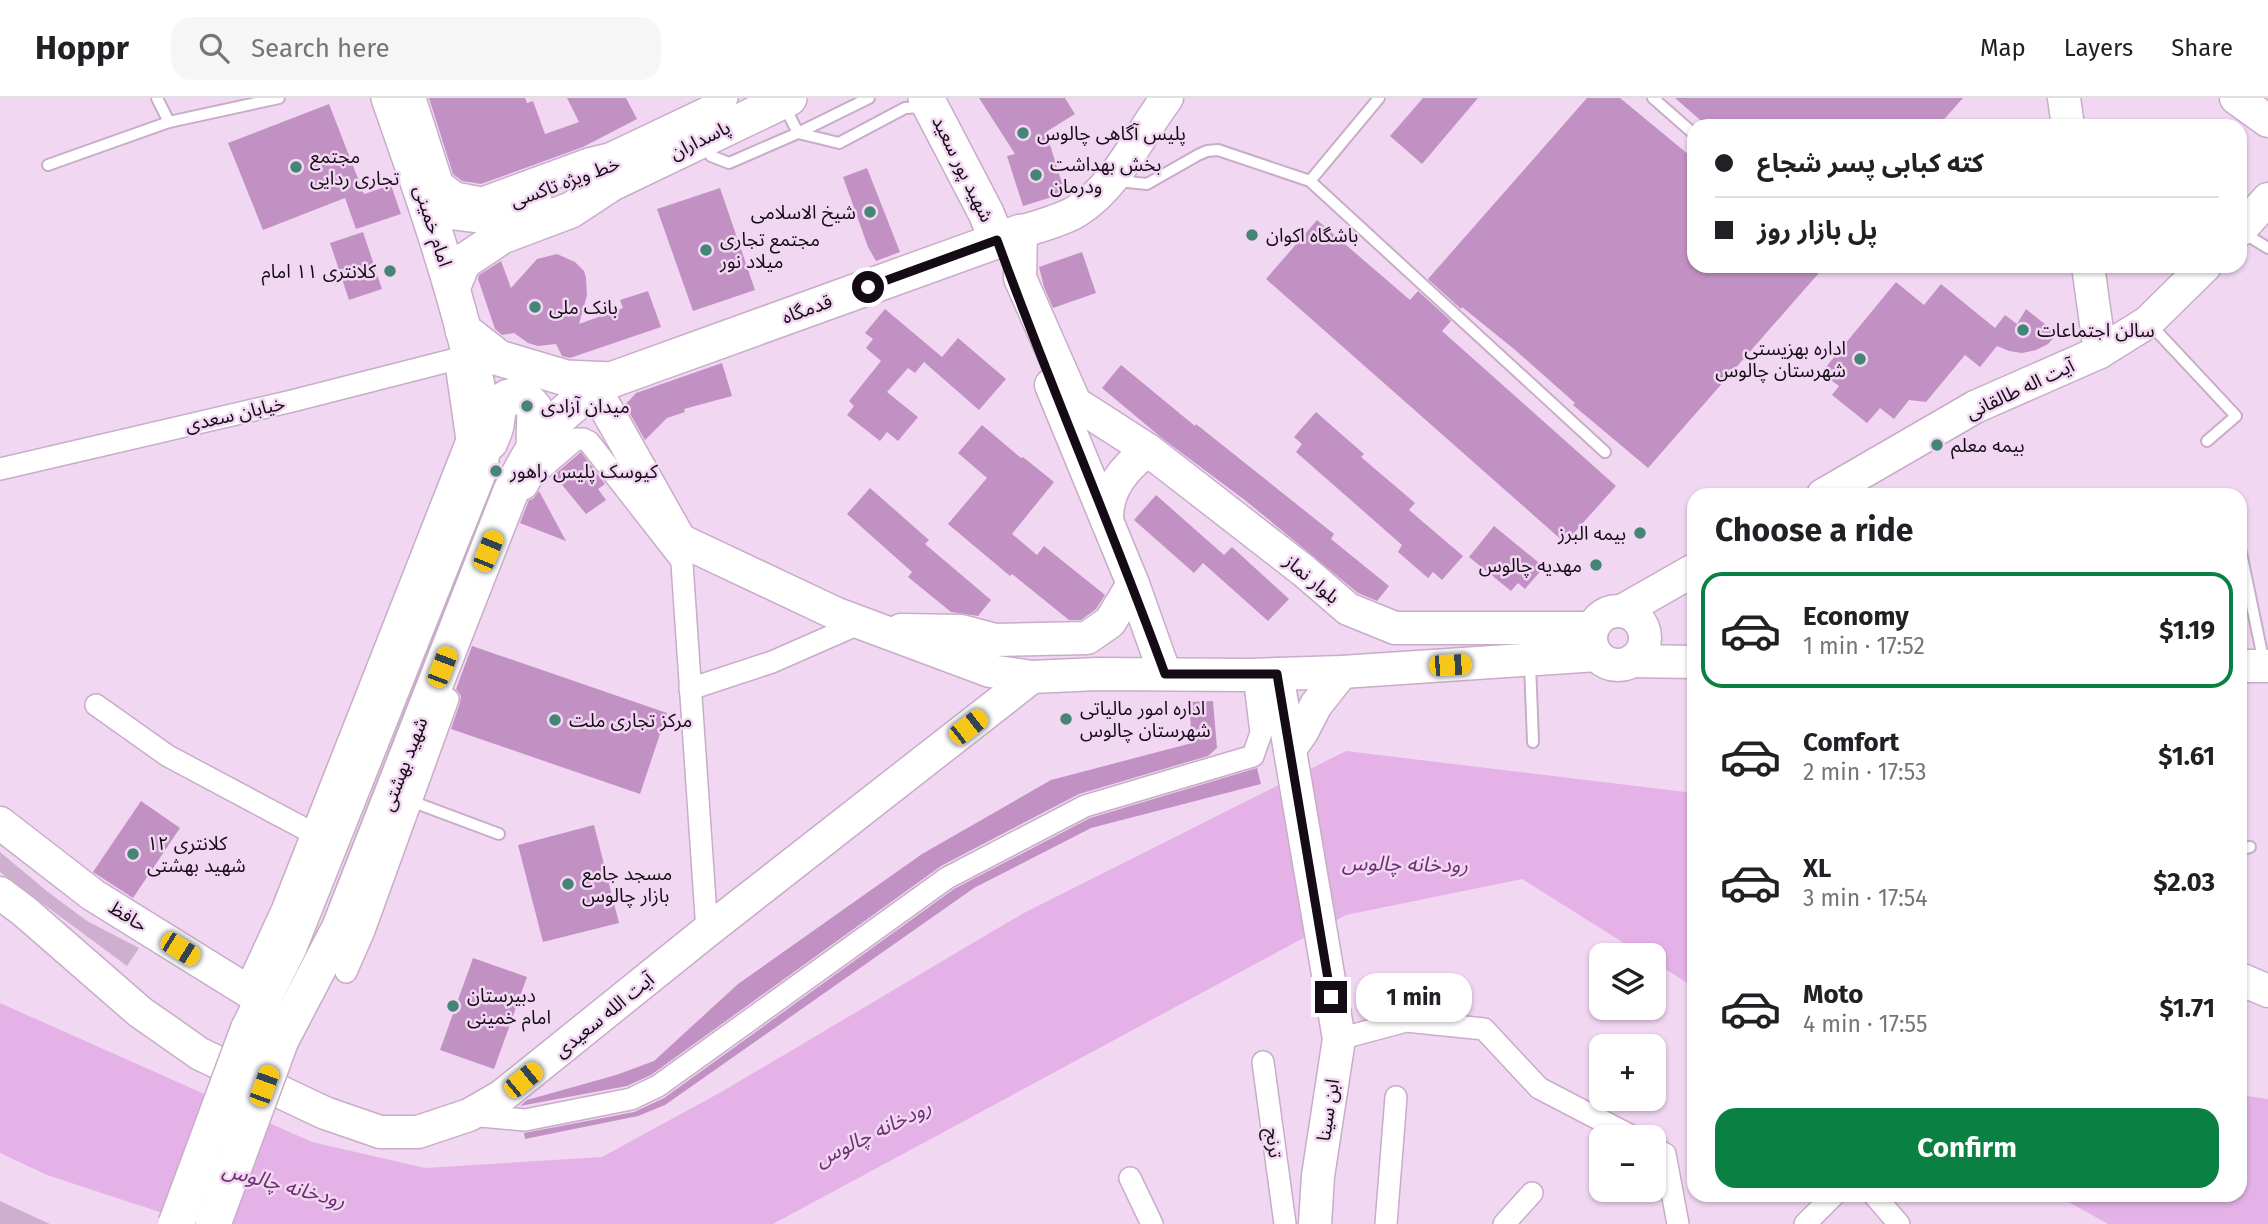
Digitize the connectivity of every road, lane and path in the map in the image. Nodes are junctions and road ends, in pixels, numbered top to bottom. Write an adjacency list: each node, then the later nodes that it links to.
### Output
1 (157, 98): 18 (lane)
2 (279, 98): 18 (lane)
3 (374, 98): 36 (street)
4 (389, 98): 26 (main road, امام خمینی)
5 (401, 98): 23 (lane, خط ویژه تاکسی)
6 (415, 98): 15 (street)
7 (869, 98): 20 (lane)
8 (1167, 98): 24 (main road)
9 (1379, 98): 25 (lane)
10 (1653, 98): 19 (lane)
11 (2064, 98): 16 (main road)
12 (2236, 98): 17 (main road)
13 (785, 100): 15 (main road, پاسداران); 20 (lane)
14 (929, 103): 20 (lane); 30 (main road, شهید پور سعید)
15 (737, 108): 21 (main road, پاسداران)
16 (2067, 119)
17 (2268, 121)
18 (169, 122): 22 (lane)
19 (1687, 128)
20 (798, 133): 21 (lane)
21 (697, 134): 23 (main road, پاسداران)
22 (48, 165)
23 (615, 173): 26 (main road); 34 (main road)
24 (1112, 180): 25 (lane); 30 (main road)
25 (1310, 181): 42 (lane)
26 (422, 192): 34 (main road, امام خمینی)
27 (2268, 199): 28 (main road)
28 (2247, 223)
29 (2247, 235): 31 (lane)
30 (1009, 236): 38 (main road, قدمگاه); 41 (main road, بلوار نماز); 46 (main road)
31 (2268, 248)
32 (2089, 273): 37 (main road)
33 (2198, 273): 35 (main road, آیت اله طالقانی)
34 (453, 286): 36 (main road, امام خمینی)
35 (2148, 322): 37 (main road, آیت اله طالقانی); 39 (lane)
36 (463, 348): 38 (main road); 43 (main road, شهید بهشتی); 44 (street, خیابان سعدی); 68 (street)
37 (2100, 352): 45 (main road, آیت اله طالقانی)
38 (603, 384): 40 (main road, شهید بهشتی); 47 (main road)
39 (2207, 441)
40 (534, 446): 43 (main road); 65 (main road, شهید بهشتی)
41 (1148, 450): 46 (main road); 53 (main road, بلوار نماز)
42 (1605, 452)
43 (480, 468): 68 (main road, شهید بهشتی)
44 (0, 469)
45 (1835, 488)
46 (1107, 521): 49 (main road)
47 (681, 551): 51 (main road); 61 (street); 65 (street)
48 (1681, 577): 52 (main road)
49 (1133, 584): 51 (main road); 58 (main road)
50 (2247, 596): 56 (lane)
51 (870, 626): 60 (main road); 61 (street)
52 (1635, 633): 53 (main road); 53 (main road); 54 (main road)
53 (1595, 642): 55 (main road)
54 (1687, 659)
55 (1530, 660): 57 (main road); 63 (lane)
56 (2257, 665)
57 (1342, 672): 59 (main road); 64 (main road)
58 (1165, 674): 59 (main road); 60 (main road)
59 (1266, 675): 64 (main road); 78 (street)
60 (1032, 677): 70 (main road, آیت الله سعیدی)
61 (690, 689): 70 (street)
62 (96, 705): 68 (street)
63 (1533, 742)
64 (1290, 749): 75 (main road, ابن سینا)
65 (401, 798): 67 (lane); 71 (street); 86 (main road, شهید بهشتی, bridge)
66 (0, 823): 74 (main road, حافظ)
67 (499, 834)
68 (321, 838): 74 (main road, شهید بهشتی)
69 (0, 894): 78 (main road, آیت الله سعیدی)
70 (707, 931): 78 (main road, آیت الله سعیدی)
71 (346, 972)
72 (2247, 982): 73 (main road)
73 (2268, 991)
74 (252, 1006): 85 (main road, شهید بهشتی, bridge)
75 (1339, 1039): 79 (street); 89 (main road, ابن سینا)
76 (1264, 1062): 88 (street, ترنج)
77 (1396, 1097): 90 (street)
78 (468, 1115)
79 (1610, 1125)
80 (1666, 1159): 92 (street)
81 (1129, 1178): 87 (street)
82 (1532, 1194): 91 (street)
83 (1827, 1202): 93 (street)
84 (1880, 1202): 94 (street)
85 (176, 1224)
86 (213, 1224)
87 (1153, 1224)
88 (1284, 1224)
89 (1315, 1224)
90 (1386, 1224)
91 (1504, 1224)
92 (1678, 1224)
93 (1805, 1224)
94 (1899, 1224)

